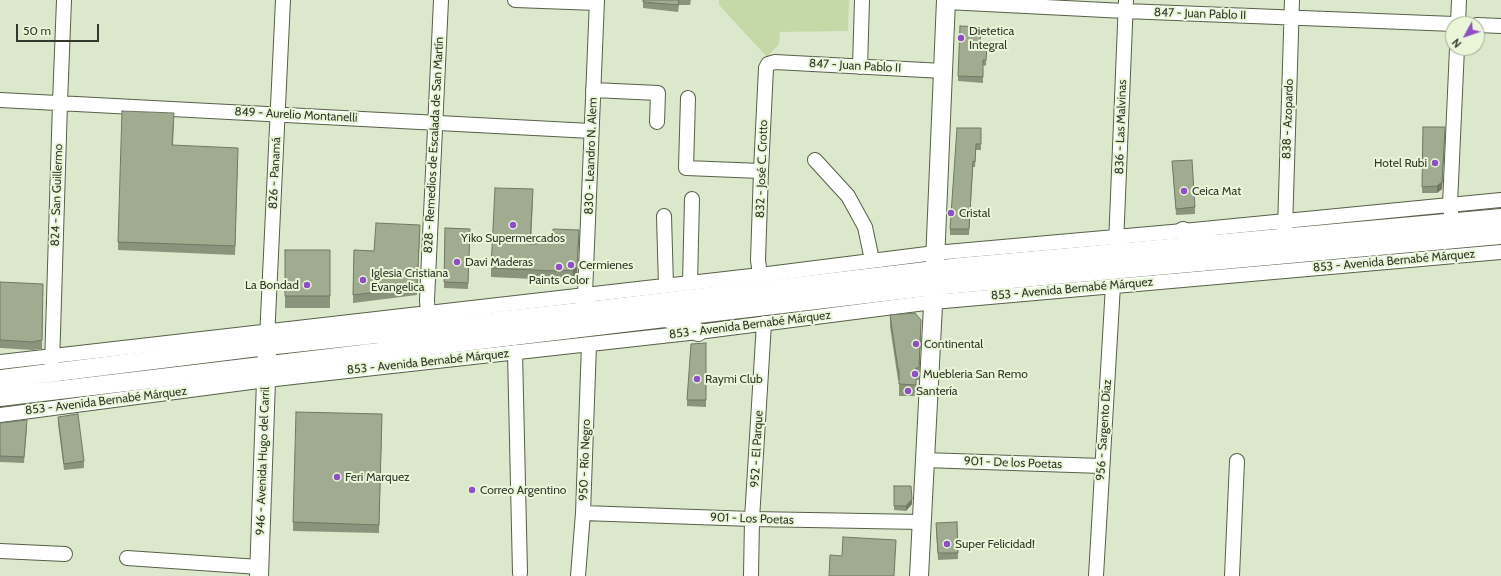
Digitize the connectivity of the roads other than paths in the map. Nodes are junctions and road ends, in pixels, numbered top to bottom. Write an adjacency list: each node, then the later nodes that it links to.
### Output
1 (64, 0): 23 (street, 824 - San Guillermo)
2 (283, 0): 24 (street, 826 - Panamá)
3 (441, 0): 26 (street, 828 - Remedios de Escalada de San Martín)
4 (515, 0): 9 (street)
5 (862, 0): 18 (street)
6 (1292, 0): 12 (street, 838 - Azopardo)
7 (1459, 0): 11 (street)
8 (946, 1): 10 (street, 847 - Juan Pablo II); 19 (main road)
9 (597, 2): 20 (street, 830 - Leandro N. Alem)
10 (1125, 6): 12 (street, 847 - Juan Pablo II); 40 (street, 836 - Las Malvinas)
11 (1458, 16)
12 (1291, 17): 13 (street, 847 - Juan Pablo II); 36 (street, 838 - Azopardo)
13 (1445, 24)
14 (1485, 25): 15 (street)
15 (1501, 26)
16 (1456, 56): 32 (street)
17 (768, 64): 18 (street, 847 - Juan Pablo II); 29 (street, 832 - José C. Crotto)
18 (860, 67): 19 (street, 847 - Juan Pablo II)
19 (943, 71): 44 (main road)
20 (593, 90): 25 (street); 27 (street, 830 - Leandro N. Alem)
21 (688, 98): 29 (street)
22 (0, 100): 23 (street, 849 - Aurelio Montanelli)
23 (60, 103): 24 (street, 849 - Aurelio Montanelli); 57 (street, 824 - San Guillermo)
24 (278, 114): 26 (street, 849 - Aurelio Montanelli); 53 (street, 826 - Panamá)
25 (657, 122)
26 (435, 123): 27 (street, 849 - Aurelio Montanelli); 49 (street, 828 - Remedios de Escalada de San Martín)
27 (591, 131): 48 (street, 830 - Leandro N. Alem)
28 (815, 160): 42 (street)
29 (761, 170): 43 (street, 832 - José C. Crotto)
30 (692, 199): 45 (street)
31 (1501, 200): 32 (street, 853 - Avenida Bernabé Márquez)
32 (1450, 204): 35 (street); 36 (street, 853 - Avenida Bernabé Márquez)
33 (664, 216): 47 (street)
34 (1501, 218): 35 (main road, 853 - Avenida Bernabé Márquez)
35 (1453, 222): 36 (main road, 853 - Avenida Bernabé Márquez)
36 (1285, 230): 37 (street, 853 - Avenida Bernabé Márquez); 39 (main road, 853 - Avenida Bernabé Márquez)
37 (1183, 231): 39 (main road); 40 (street, 853 - Avenida Bernabé Márquez)
38 (1501, 235): 44 (main road, 853 - Avenida Bernabé Márquez)
39 (1211, 244): 40 (main road, 853 - Avenida Bernabé Márquez)
40 (1116, 245): 44 (main road, 853 - Avenida Bernabé Márquez)
41 (1501, 252): 46 (street, 853 - Avenida Bernabé Márquez)
42 (872, 260): 43 (street, 853 - Avenida Bernabé Márquez); 44 (street, 853 - Avenida Bernabé Márquez)
43 (760, 275): 45 (street, 853 - Avenida Bernabé Márquez)
44 (934, 277): 46 (street, 853 - Avenida Bernabé Márquez); 48 (main road, 853 - Avenida Bernabé Márquez); 50 (main road, 853 - Avenida Bernabé Márquez); 51 (street, 853 - Avenida Bernabé Márquez); 63 (main road)
45 (690, 283): 47 (street, 853 - Avenida Bernabé Márquez)
46 (1113, 285): 65 (street, 956 - Sargento Díaz)
47 (666, 286): 48 (street, 853 - Avenida Bernabé Márquez)
48 (586, 303): 49 (street, 853 - Avenida Bernabé Márquez); 53 (main road, 853 - Avenida Bernabé Márquez)
49 (428, 314): 53 (street, 853 - Avenida Bernabé Márquez)
50 (666, 317): 52 (main road); 58 (main road, 853 - Avenida Bernabé Márquez)
51 (764, 323): 52 (street, 853 - Avenida Bernabé Márquez); 67 (street, 952 - El Parque)
52 (698, 332): 54 (street, 853 - Avenida Bernabé Márquez)
53 (267, 338): 57 (main road, 853 - Avenida Bernabé Márquez); 58 (main road, 946 - Avenida Hugo del Carril)
54 (589, 344): 55 (street, 853 - Avenida Bernabé Márquez); 66 (street, 950 - Río Negro)
55 (515, 352): 58 (street, 853 - Avenida Bernabé Márquez); 73 (street)
56 (0, 362): 57 (street, 853 - Avenida Bernabé Márquez)
57 (52, 364): 59 (main road, 853 - Avenida Bernabé Márquez); 60 (street, 824 - San Guillermo)
58 (267, 372): 60 (main road, 853 - Avenida Bernabé Márquez); 62 (street, 853 - Avenida Bernabé Márquez); 72 (main road, 946 - Avenida Hugo del Carril)
59 (0, 379)
60 (54, 391): 61 (main road, 853 - Avenida Bernabé Márquez)
61 (0, 397)
62 (0, 415)
63 (924, 460): 65 (street, 901 - De los Poetas); 68 (main road)
64 (1237, 461): 78 (street)
65 (1102, 466): 77 (street, 956 - Sargento Díaz)
66 (582, 513): 67 (street, 901 - Los Poetas); 74 (street, 950 - Río Negro)
67 (752, 519): 68 (street, 901 - Los Poetas); 75 (street, 952 - El Parque)
68 (922, 522): 76 (main road)
69 (0, 551): 70 (street)
70 (65, 554)
71 (127, 558): 72 (street)
72 (259, 571)
73 (520, 573)
74 (578, 576)
75 (751, 576)
76 (919, 576)
77 (1096, 576)
78 (1232, 576)

